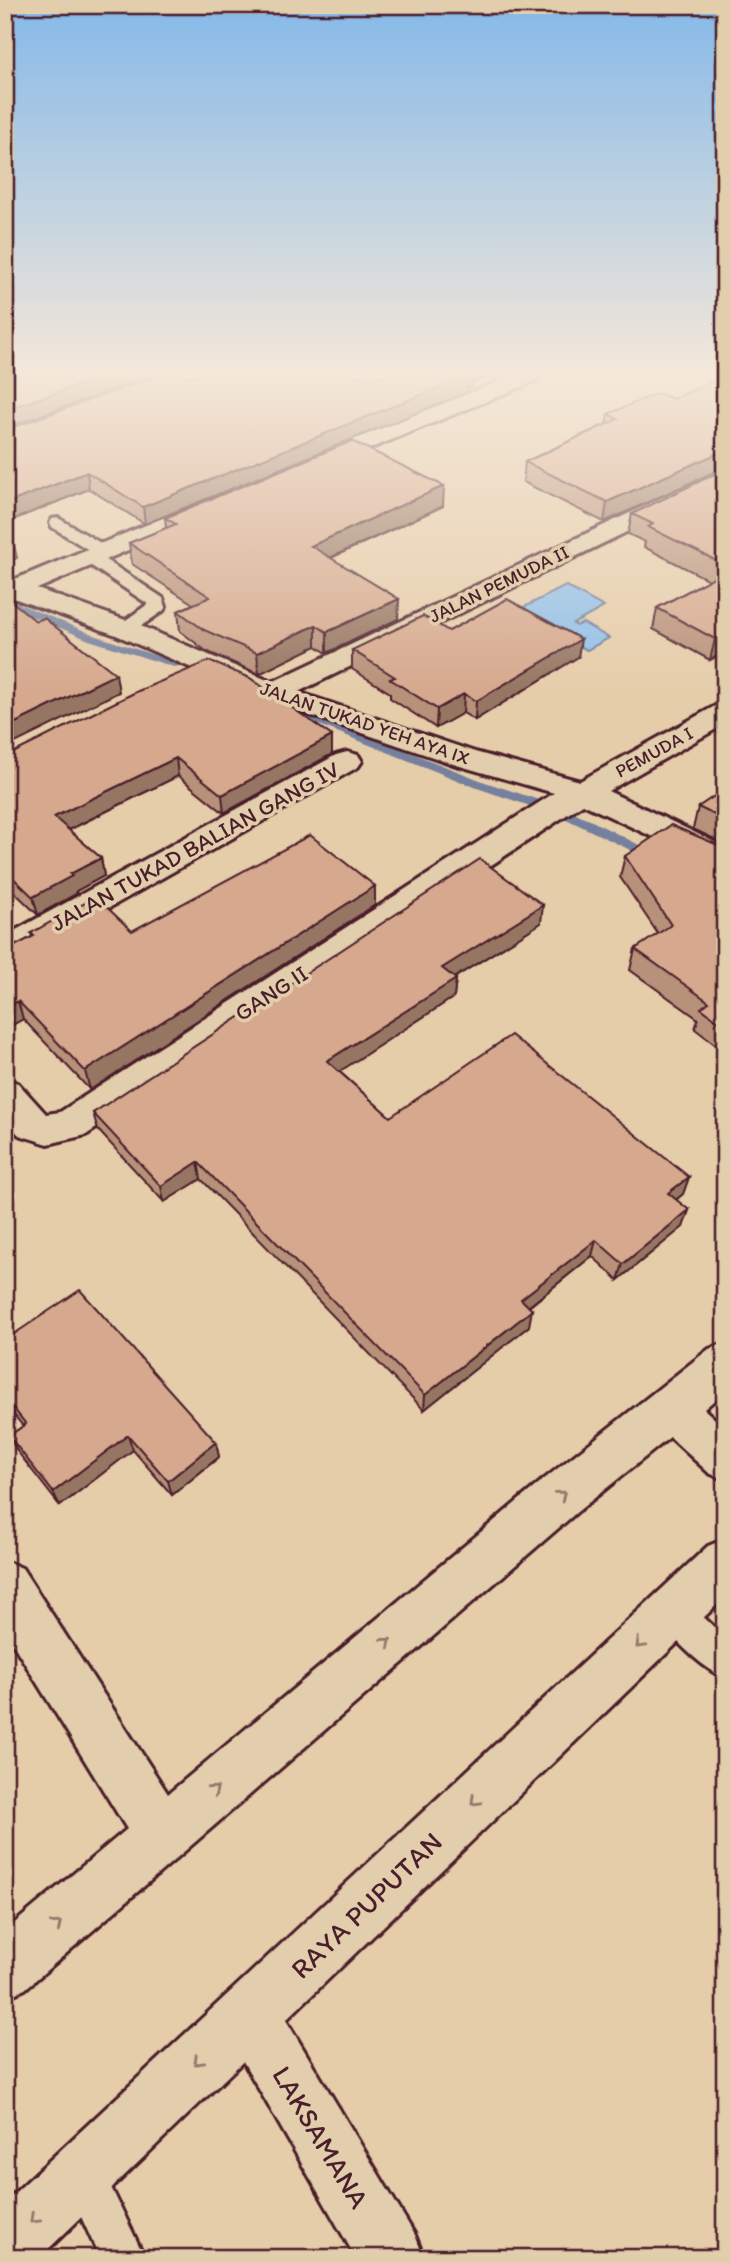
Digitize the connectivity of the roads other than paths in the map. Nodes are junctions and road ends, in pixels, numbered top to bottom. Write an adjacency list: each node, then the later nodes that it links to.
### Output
1 (711, 482): 7 (street, JALAN PEMUDA II)
2 (229, 499): 4 (street)
3 (58, 523): 4 (lane)
4 (97, 554): 5 (street); 6 (lane)
5 (10, 587): 6 (street, JALAN TUKAD YEH AYA IX)
6 (125, 629): 7 (street, JALAN TUKAD YEH AYA IX)
7 (273, 693): 10 (street, JALAN TUKAD YEH AYA IX)
8 (725, 712): 10 (street, PEMUDA I)
9 (347, 761): 12 (street, JALAN TUKAD BALIAN GANG IV)
10 (559, 805): 11 (street, JALAN TUKAD YEH AYA IX); 13 (street, GANG II)
11 (725, 860)
12 (5, 951)
13 (5, 1093)
14 (725, 1363): 15 (street)
15 (671, 1409): 16 (street); 21 (street, one-way to 15)
16 (725, 1458)
17 (725, 1563): 19 (street, RAYA PUPUTAN)
18 (5, 1585): 21 (street)
19 (673, 1612): 20 (lane); 23 (street, RAYA PUPUTAN, one-way to 23)
20 (725, 1661)
21 (162, 1834): 22 (street, one-way to 21)
22 (5, 1969)
23 (250, 2016): 24 (street, RAYA PUPUTAN, one-way to 24); 27 (street, LAKSAMANA)
24 (82, 2173): 25 (street, RAYA PUPUTAN, one-way to 25); 26 (lane)
25 (5, 2246)
26 (123, 2258)
27 (392, 2258)

